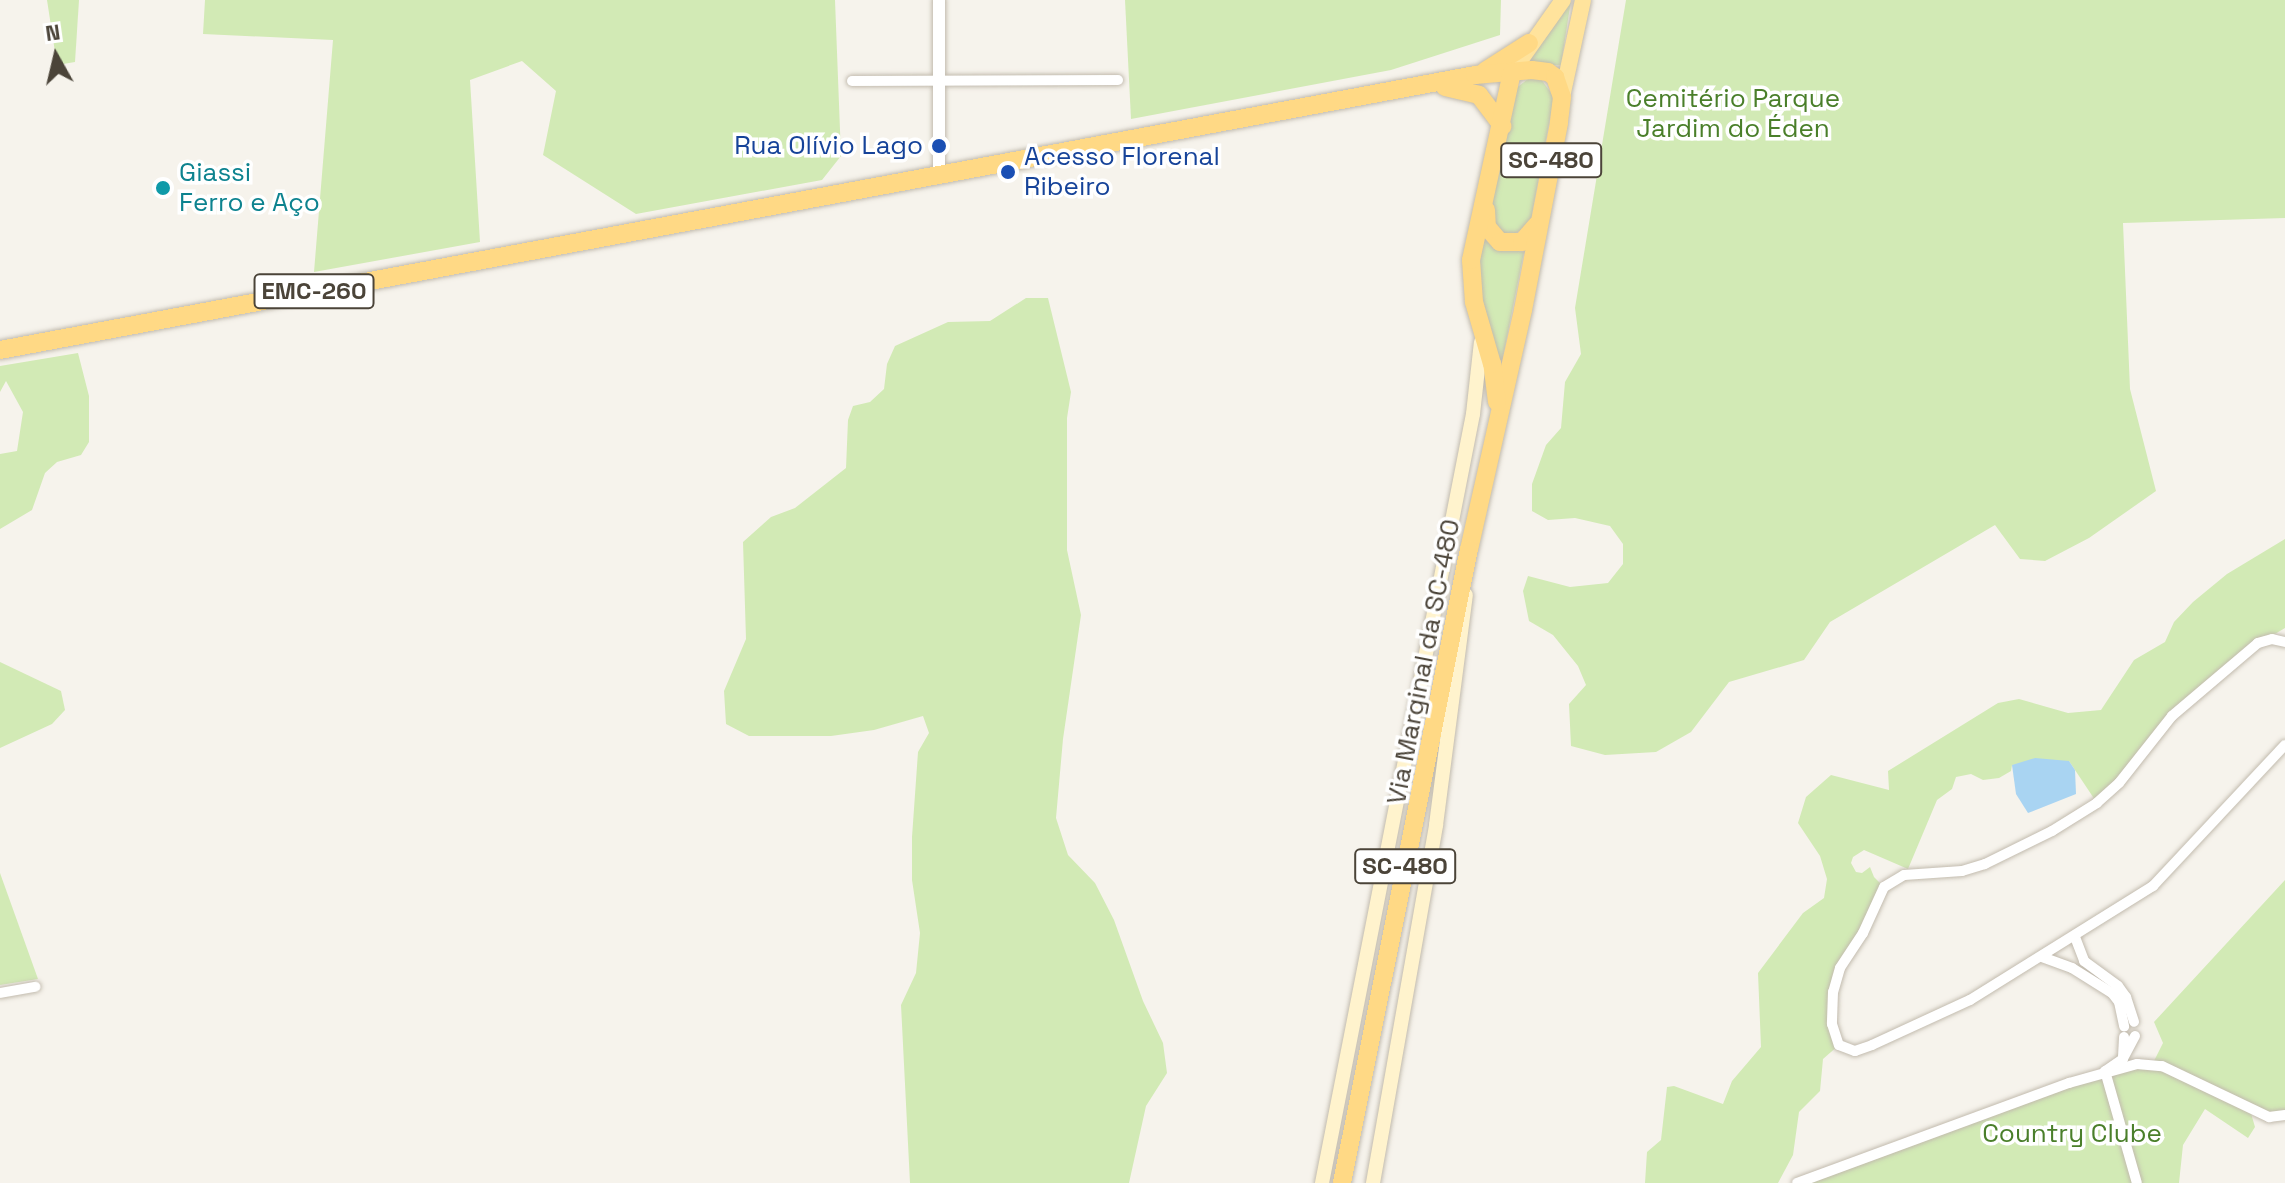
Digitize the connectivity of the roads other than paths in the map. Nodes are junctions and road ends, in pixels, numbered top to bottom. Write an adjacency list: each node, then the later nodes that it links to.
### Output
1 (939, 0): 9 (street)
2 (1563, 0): 4 (main road, SC-480)
3 (1583, 0): 11 (main road, SC-480)
4 (1529, 43): 5 (main road, SC-480); 6 (highway)
5 (1512, 72): 6 (highway, EMC-260); 11 (highway, EMC-260); 12 (highway, SC-480)
6 (1475, 75): 10 (highway, EMC-260)
7 (1118, 80): 9 (street)
8 (852, 81): 9 (street)
9 (940, 81): 13 (street)
10 (1430, 86): 12 (highway, EMC-260); 13 (highway, EMC-260)
11 (1562, 97): 15 (highway, SC-480)
12 (1502, 126): 14 (highway, SC-480)
13 (939, 176): 17 (highway, EMC-260)
14 (1487, 197): 15 (highway); 16 (highway, SC-480)
15 (1539, 223): 18 (highway, SC-480)
16 (1481, 329): 18 (highway, SC-480); 29 (main road, Via Marginal da SC-480)
17 (0, 350)
18 (1498, 424): 19 (highway, SC-480)
19 (1469, 549): 30 (highway, SC-480); 31 (main road, Via Marginal da SC-480)
20 (2285, 642): 23 (street)
21 (2285, 745): 22 (street)
22 (2075, 937): 23 (street); 26 (street)
23 (2042, 957): 26 (street)
24 (35, 987): 25 (street)
25 (0, 993)
26 (2130, 1030): 27 (street)
27 (2105, 1071): 28 (street); 32 (street); 33 (street)
28 (2285, 1115)
29 (1322, 1183)
30 (1342, 1183)
31 (1373, 1183)
32 (1797, 1183)
33 (2137, 1183)

